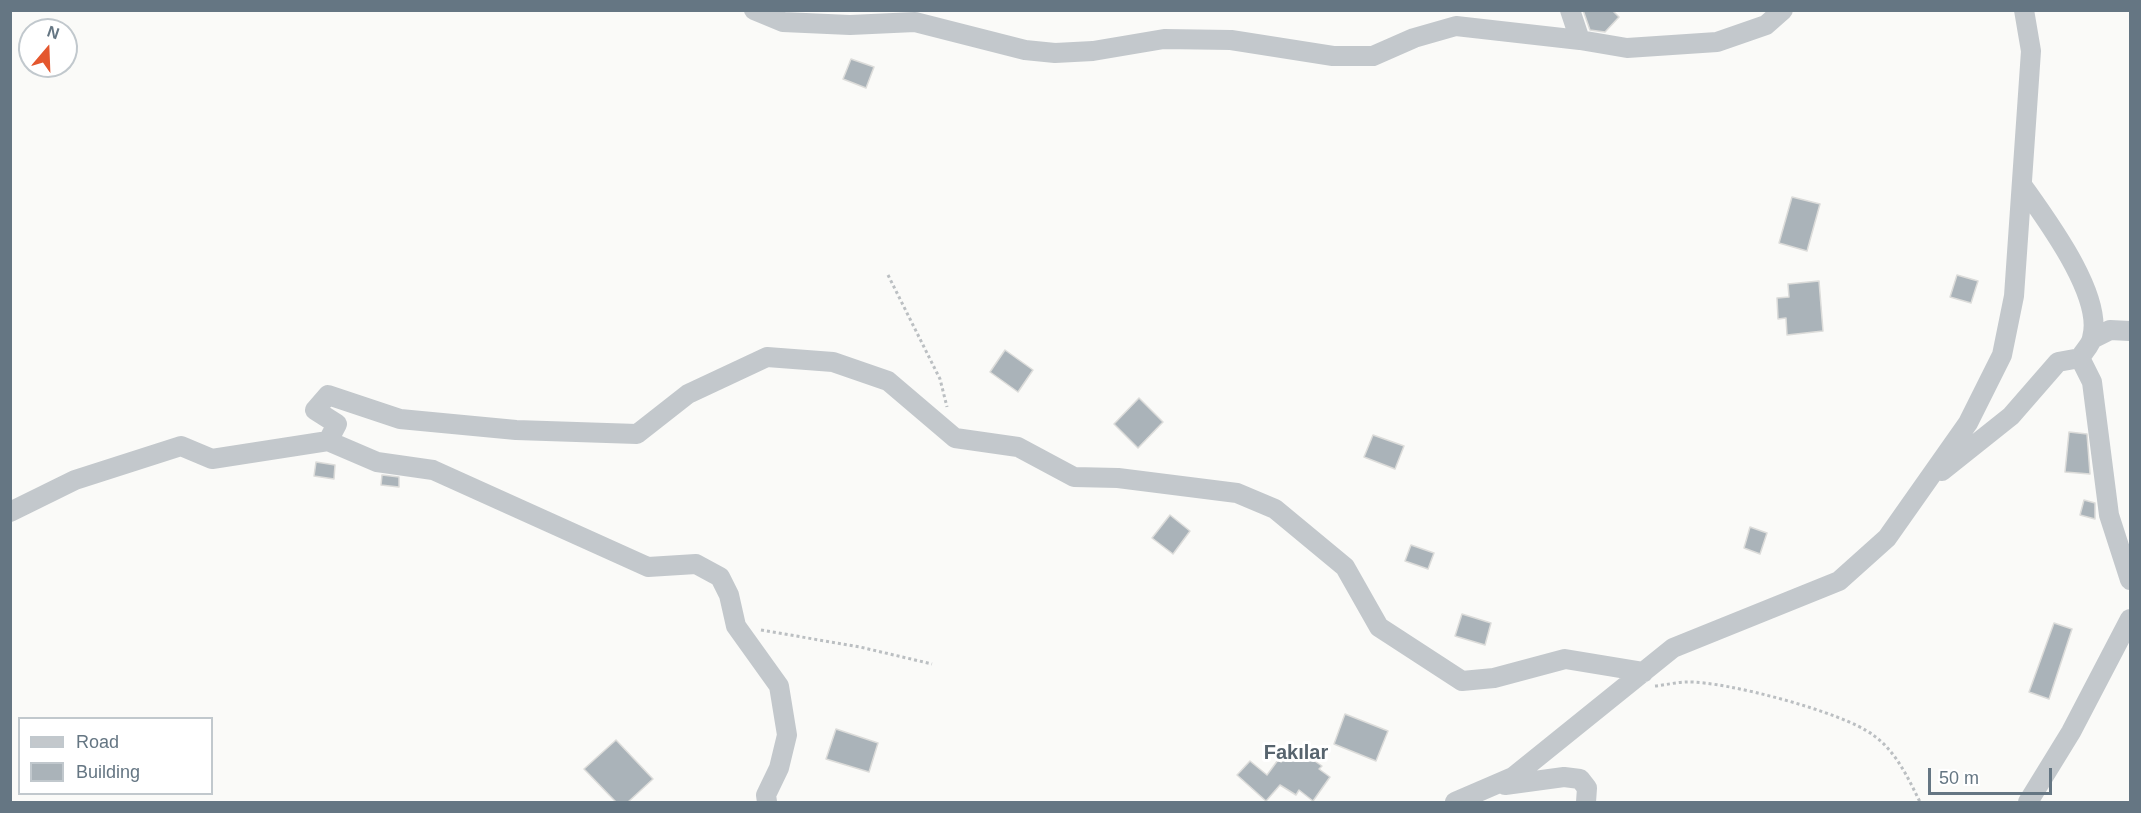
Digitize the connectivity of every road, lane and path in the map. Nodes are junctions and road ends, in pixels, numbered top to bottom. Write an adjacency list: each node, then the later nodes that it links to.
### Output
1 (754, 10): 5 (street)
2 (1570, 10): 5 (street)
3 (1783, 10): 5 (street)
4 (2024, 10): 6 (street)
5 (1581, 40)
6 (2022, 184): 9 (street); 13 (street)
7 (888, 274): 11 (path)
8 (2130, 331): 9 (street)
9 (2092, 339): 10 (street)
10 (2080, 358): 13 (street); 15 (street)
11 (948, 408)
12 (328, 441): 14 (street); 17 (street); 19 (street)
13 (1924, 486): 19 (street)
14 (10, 512)
15 (2130, 580)
16 (2130, 619): 26 (street)
17 (736, 626): 18 (path); 22 (street)
18 (932, 664)
19 (1644, 672): 20 (street)
20 (1624, 690): 21 (street); 25 (path)
21 (1491, 787): 23 (street); 24 (street)
22 (767, 802)
23 (1455, 802)
24 (1586, 802)
25 (1920, 802)
26 (2028, 802)

